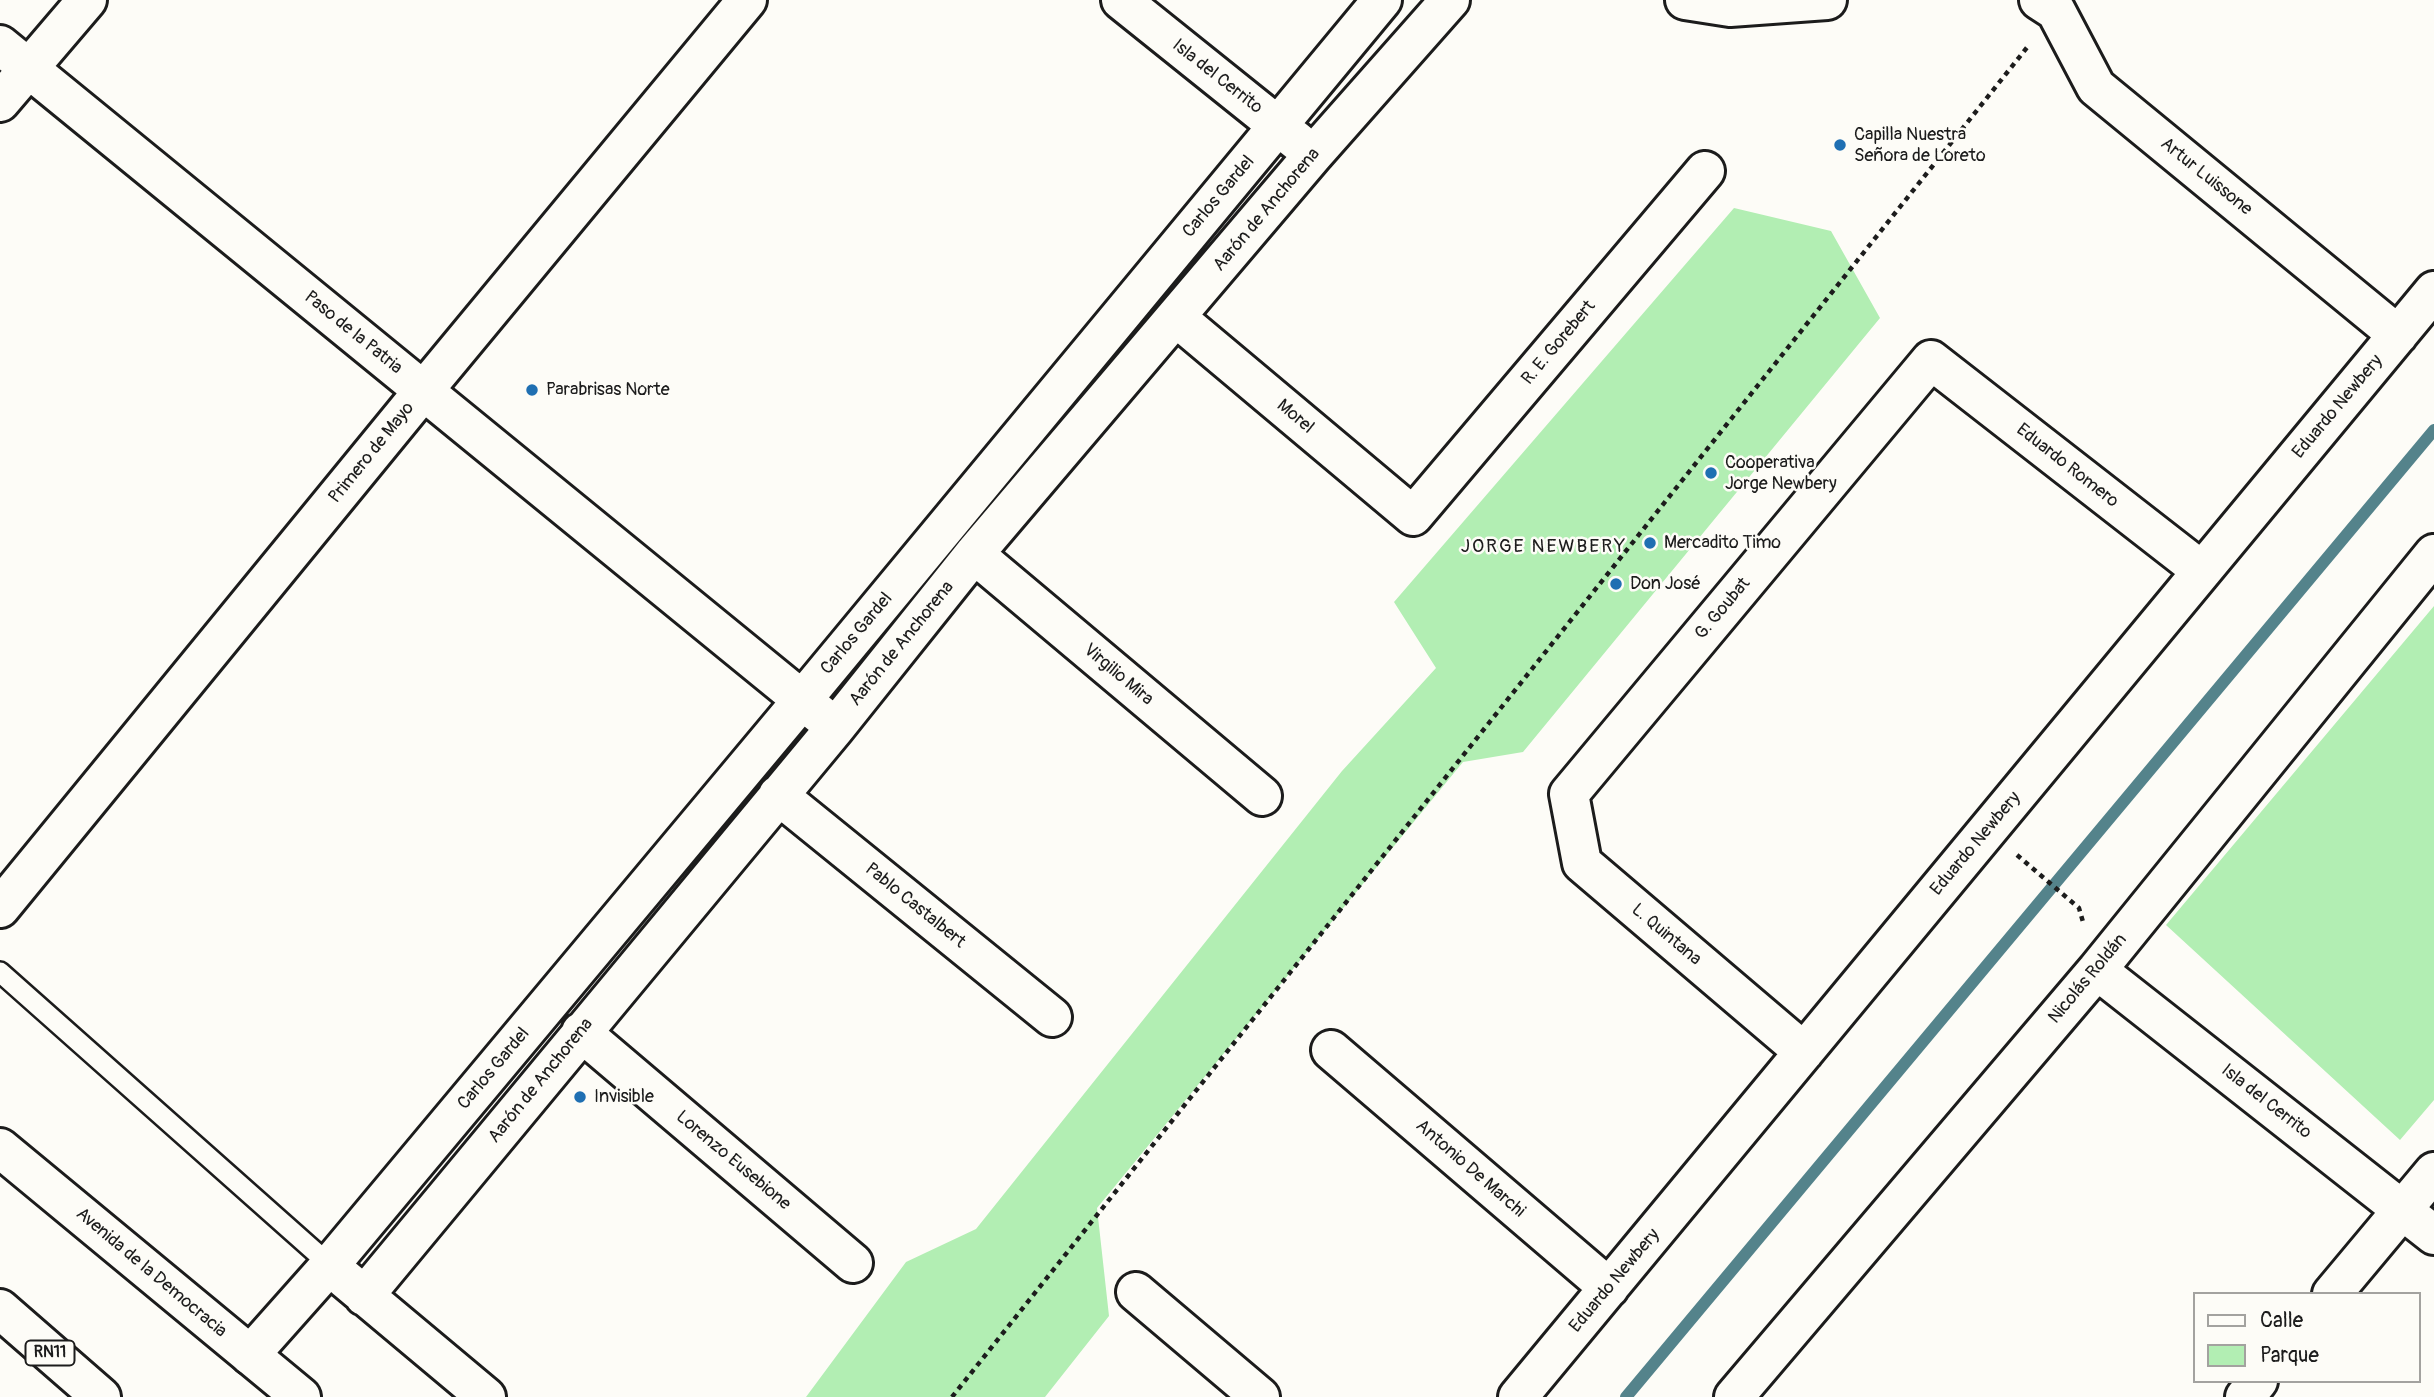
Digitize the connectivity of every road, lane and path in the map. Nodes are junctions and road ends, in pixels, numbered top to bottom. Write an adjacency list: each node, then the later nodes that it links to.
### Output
1 (87, 0): 9 (main road)
2 (747, 0): 18 (main road, Primero de Mayo)
3 (1121, 0): 11 (main road, Isla del Cerrito)
4 (1382, 0): 11 (main road, Carlos Gardel)
5 (1450, 0): 12 (main road, Aarón de Anchorena)
6 (1685, 0): 7 (main road)
7 (1827, 0)
8 (2048, 5): 16 (main road, Artur Luissone); 53 (path)
9 (14, 57): 10 (main road); 18 (main road, Paso de la Patria)
10 (0, 102)
11 (1279, 125): 12 (main road, Isla del Cerrito); 23 (main road, Carlos Gardel)
12 (1313, 155): 15 (main road, Aarón de Anchorena)
13 (1704, 171): 19 (main road, R. E. Gorebert)
14 (2434, 291): 16 (main road, Eduardo Newbery)
15 (1177, 318): 19 (main road, Morel); 20 (main road, Aarón de Anchorena)
16 (2398, 335): 22 (main road, Eduardo Newbery)
17 (1931, 360): 22 (main road, Eduardo Romero); 25 (main road, G. Goubat)
18 (424, 390): 23 (main road, Paso de la Patria); 29 (main road, Primero de Mayo)
19 (1413, 516)
20 (974, 554): 24 (main road, Aarón de Anchorena); 27 (main road, Virgilio Mira)
21 (2434, 554): 31 (main road, Nicolás Roldán)
22 (2202, 571): 36 (main road, Eduardo Newbery)
23 (803, 699): 24 (main road, Paso de la Patria); 42 (main road, Carlos Gardel)
24 (835, 728): 26 (main road, Aarón de Anchorena)
25 (1569, 794): 36 (main road, L. Quintana)
26 (778, 795): 33 (main road, Pablo Castalbert); 34 (main road, Aarón de Anchorena)
27 (1262, 796)
28 (2028, 865): 30 (path)
29 (0, 908)
30 (2079, 908)
31 (2097, 970): 39 (main road, Isla del Cerrito); 56 (main road, Nicolás Roldán)
32 (0, 972): 42 (lane)
33 (1052, 1017)
34 (581, 1032): 41 (main road, Lorenzo Eusebione); 46 (main road, Aarón de Anchorena)
35 (1331, 1050): 43 (main road, Antonio De Marchi)
36 (1804, 1052): 43 (main road, Eduardo Newbery)
37 (0, 1148): 48 (main road, Avenida de la Democracia)
38 (2434, 1172): 39 (main road)
39 (2404, 1210): 40 (main road, Isla del Cerrito); 45 (main road)
40 (2434, 1235)
41 (853, 1263)
42 (330, 1265): 46 (main road); 48 (main road, Carlos Gardel)
43 (1609, 1288): 55 (main road, Eduardo Newbery)
44 (1136, 1292): 54 (main road)
45 (2334, 1292)
46 (365, 1296): 52 (main road)
47 (0, 1309): 50 (main road, RN11)
48 (250, 1354): 51 (main road, Avenida de la Democracia)
49 (2256, 1383): 57 (main road)
50 (101, 1397)
51 (301, 1397)
52 (486, 1397)
53 (952, 1397)
54 (1260, 1397)
55 (1518, 1397)
56 (1734, 1397)
57 (2245, 1397)

